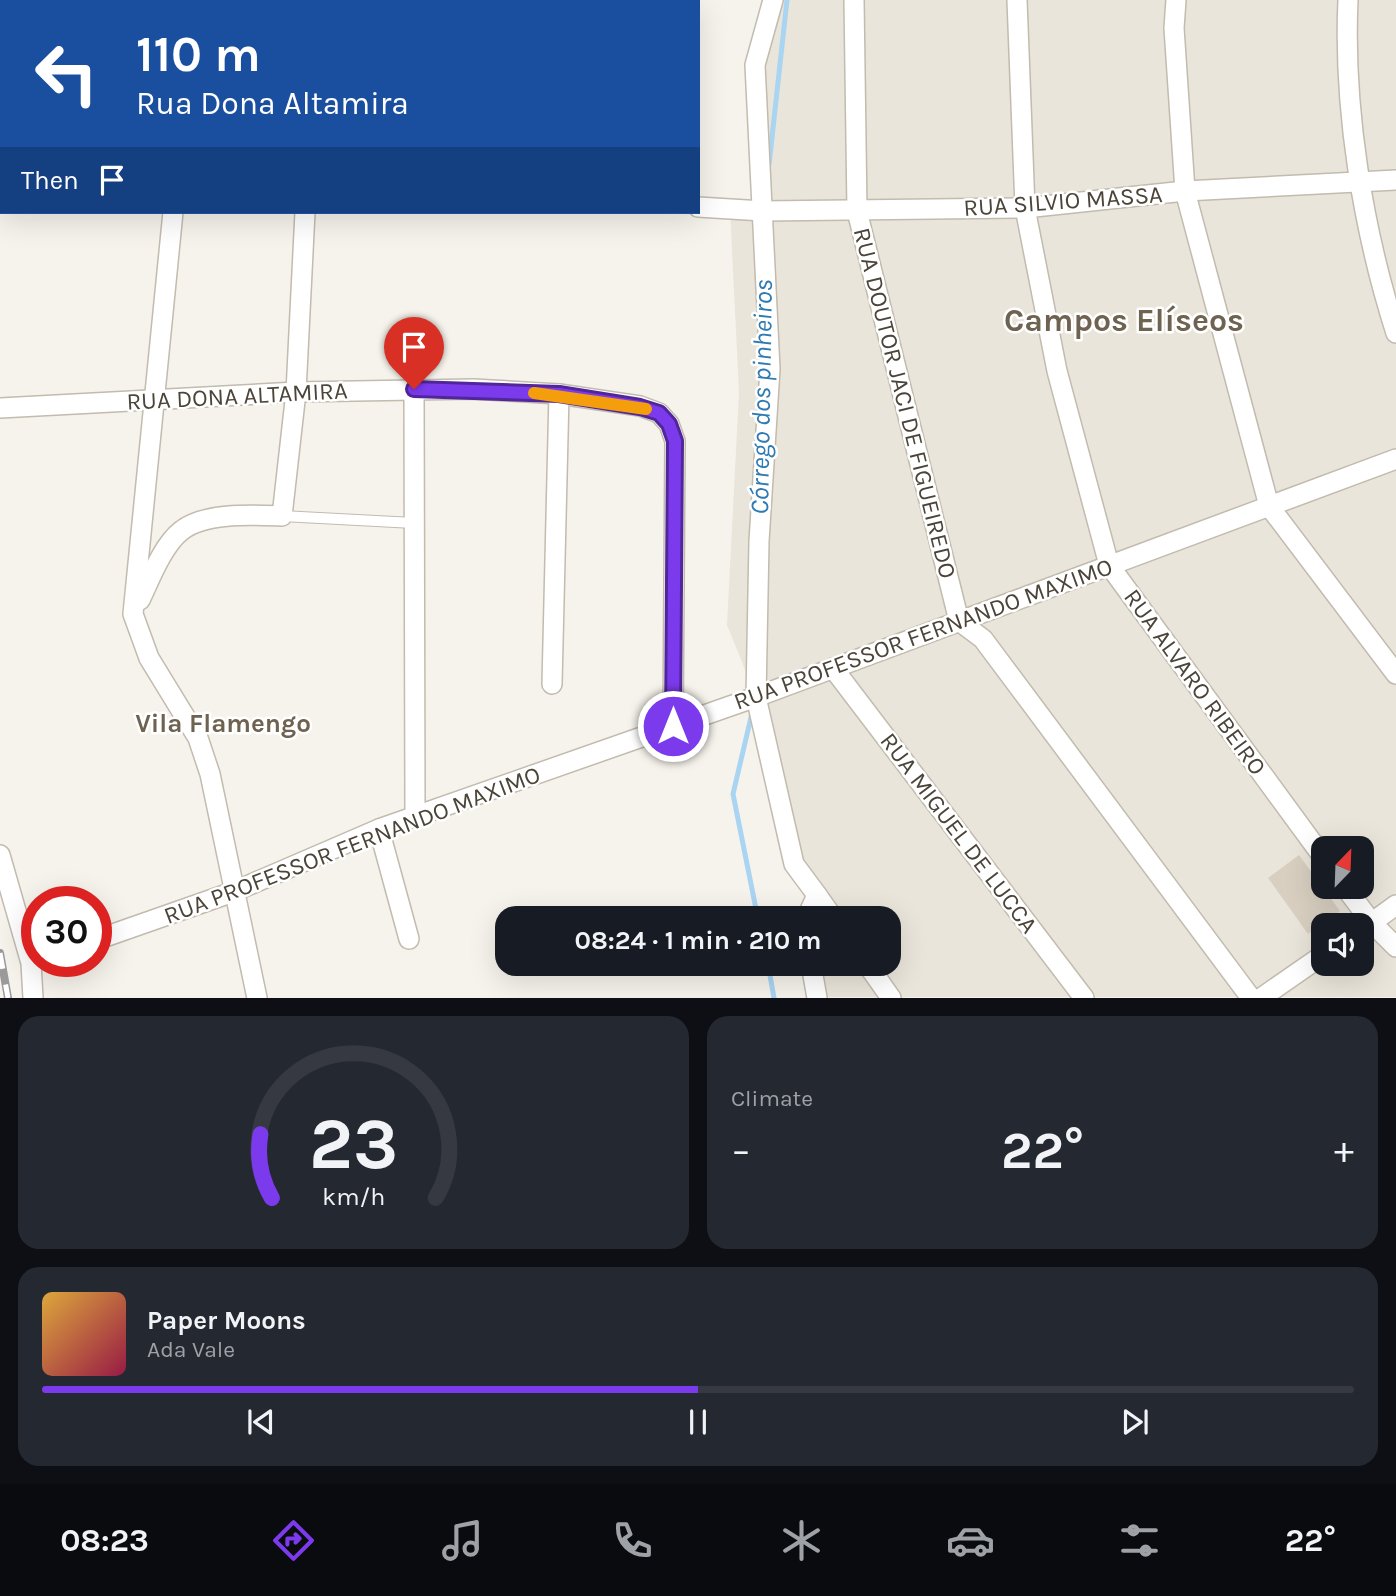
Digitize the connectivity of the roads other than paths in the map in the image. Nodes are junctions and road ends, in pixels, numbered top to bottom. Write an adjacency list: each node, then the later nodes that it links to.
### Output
1 (773, 0): 11 (street)
2 (854, 0): 12 (street, RUA DOUTOR JACI DE FIGUEIREDO)
3 (1017, 0): 10 (street, RUA ALVARO RIBEIRO)
4 (1176, 0): 8 (street)
5 (1348, 0): 7 (street)
6 (1396, 180): 7 (street, RUA SILVIO MASSA)
7 (1359, 183): 8 (street, RUA SILVIO MASSA); 15 (street)
8 (1185, 191): 10 (street, RUA SILVIO MASSA); 22 (street)
9 (700, 207): 11 (street, RUA SILVIO MASSA)
10 (1025, 208): 12 (street, RUA SILVIO MASSA); 25 (street, RUA ALVARO RIBEIRO)
11 (764, 211): 12 (street, RUA SILVIO MASSA); 31 (street)
12 (858, 211): 27 (street, RUA DOUTOR JACI DE FIGUEIREDO)
13 (173, 214): 19 (street)
14 (305, 214): 17 (street)
15 (1396, 333)
16 (414, 389): 17 (street, RUA DONA ALTAMIRA); 18 (street, RUA DONA ALTAMIRA); 24 (street)
17 (296, 392): 19 (street, RUA DONA ALTAMIRA); 23 (street)
18 (559, 394): 30 (street); 32 (street, RUA DONA ALTAMIRA)
19 (156, 399): 20 (street, RUA DONA ALTAMIRA); 26 (street)
20 (0, 408)
21 (1396, 459): 22 (street, RUA PROFESSOR FERNANDO MAXIMO)
22 (1269, 506): 25 (street, RUA PROFESSOR FERNANDO MAXIMO); 29 (street)
23 (282, 516): 24 (lane); 26 (street)
24 (414, 523): 33 (street)
25 (1109, 565): 27 (street, RUA PROFESSOR FERNANDO MAXIMO); 35 (street, RUA ALVARO RIBEIRO)
26 (133, 614): 37 (street)
27 (959, 621): 28 (street, RUA PROFESSOR FERNANDO MAXIMO); 57 (street)
28 (834, 668): 31 (street, RUA PROFESSOR FERNANDO MAXIMO); 56 (street, RUA MIGUEL DE LUCCA)
29 (1396, 674)
30 (552, 684)
31 (756, 697): 32 (street, RUA PROFESSOR FERNANDO MAXIMO); 38 (street)
32 (673, 726): 33 (street, RUA PROFESSOR FERNANDO MAXIMO)
33 (415, 817): 34 (street, RUA PROFESSOR FERNANDO MAXIMO)
34 (379, 829): 37 (street, RUA PROFESSOR FERNANDO MAXIMO); 46 (street)
35 (1311, 841)
36 (0, 855): 42 (street)
37 (233, 892): 45 (street, RUA PROFESSOR FERNANDO MAXIMO); 53 (street)
38 (817, 895): 40 (street); 41 (street)
39 (1396, 905): 43 (street)
40 (812, 906)
41 (825, 906)
42 (21, 919)
43 (1374, 920)
44 (1374, 932): 47 (street)
45 (112, 934)
46 (409, 939)
47 (1396, 947)
48 (1311, 963): 58 (street)
49 (813, 976): 54 (street)
50 (875, 976): 55 (street)
51 (34, 977): 52 (street)
52 (33, 998)
53 (257, 998)
54 (817, 998)
55 (891, 998)
56 (1084, 998)
57 (1251, 998)
58 (1261, 998)

